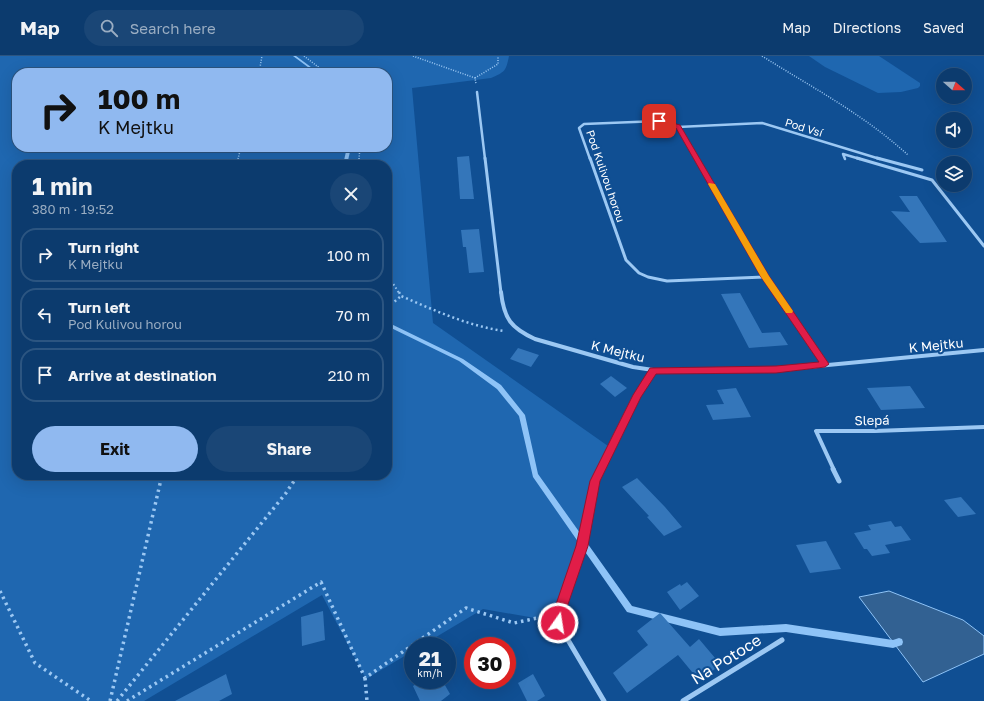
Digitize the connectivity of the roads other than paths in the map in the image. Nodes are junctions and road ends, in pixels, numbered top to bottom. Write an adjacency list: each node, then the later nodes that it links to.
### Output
1 (477, 92): 9 (street, K Mejtku)
2 (678, 126): 4 (street, Pod Vsí); 6 (street); 6 (street, Pod Kulivou horou)
3 (845, 159): 5 (street)
4 (922, 170)
5 (984, 246)
6 (765, 277): 8 (street)
7 (984, 350): 8 (street, K Mejtku)
8 (825, 364): 9 (street, K Mejtku)
9 (653, 370): 13 (street)
10 (984, 426): 11 (street, Slepá)
11 (839, 481)
12 (782, 640): 14 (street, Na Potoce)
13 (604, 701)
14 (683, 701)

